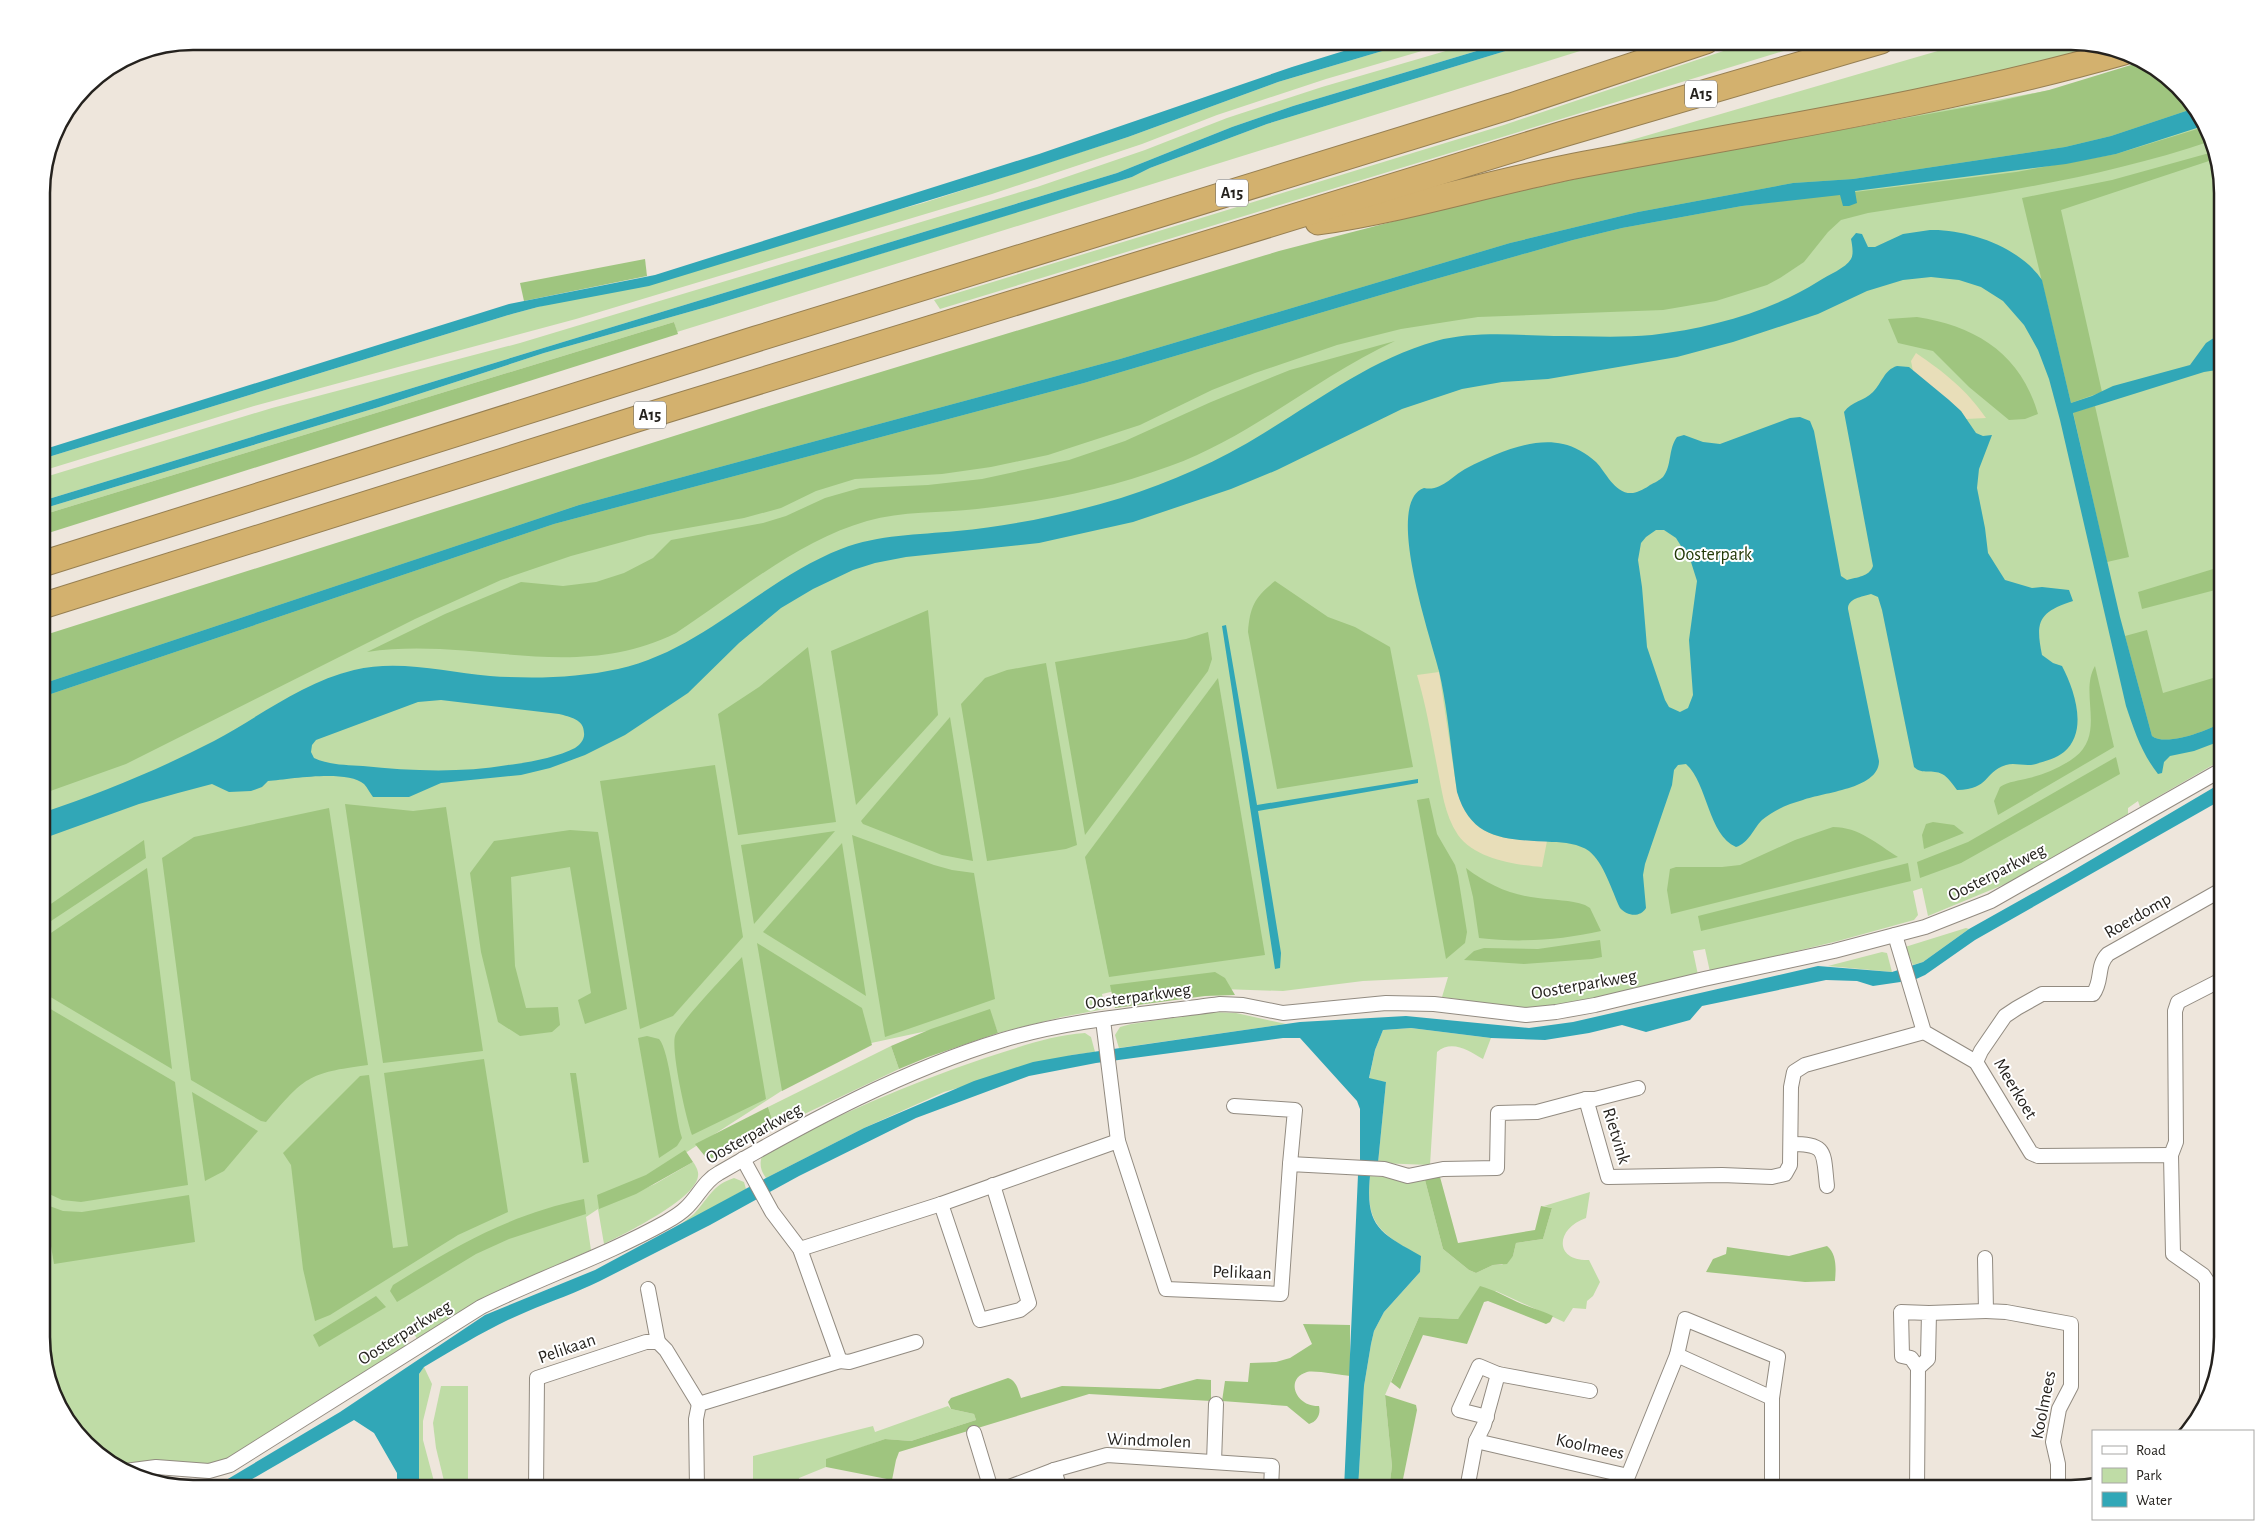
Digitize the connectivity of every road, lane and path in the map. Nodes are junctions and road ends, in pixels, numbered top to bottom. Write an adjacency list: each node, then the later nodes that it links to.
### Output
1 (1679, 50): 5 (highway, A15)
2 (1850, 50): 4 (highway, A15)
3 (2110, 56): 4 (highway, A15)
4 (1243, 232): 6 (highway, A15)
5 (50, 561)
6 (50, 603)
7 (2214, 774): 9 (street, Oosterparkweg)
8 (2214, 894): 13 (street, Roerdomp)
9 (1895, 935): 11 (street, Oosterparkweg); 12 (street)
10 (2214, 984): 19 (street)
11 (1103, 1020): 17 (street, Pelikaan); 20 (street, Oosterparkweg)
12 (1924, 1032): 13 (street, Meerkoet); 18 (street, Rietvink)
13 (1976, 1062): 19 (street, Meerkoet)
14 (1638, 1088): 15 (street)
15 (1586, 1100): 18 (street, Rietvink); 21 (street, Rietvink)
16 (1234, 1106): 21 (street)
17 (1118, 1141): 21 (street, Pelikaan); 22 (street)
18 (1791, 1144): 23 (street)
19 (2172, 1155): 36 (street)
20 (743, 1159): 25 (street); 45 (street, Oosterparkweg)
21 (1290, 1164)
22 (993, 1186): 24 (street); 24 (street)
23 (1827, 1186)
24 (941, 1204): 25 (street)
25 (800, 1249): 33 (street)
26 (1985, 1258): 28 (street)
27 (648, 1289): 30 (street)
28 (1986, 1311): 29 (street, Koolmees); 56 (street, Koolmees)
29 (1929, 1312): 34 (street); 34 (street, Koolmees)
30 (658, 1342): 39 (street); 47 (street, Pelikaan)
31 (916, 1342): 33 (street)
32 (1677, 1355): 38 (street); 38 (street, Koolmees); 43 (street, Koolmees)
33 (840, 1361): 39 (street)
34 (1918, 1368): 55 (street)
35 (1498, 1374): 37 (street); 41 (street); 41 (street)
36 (2207, 1379)
37 (1590, 1392)
38 (1772, 1398): 54 (street, Koolmees)
39 (699, 1404): 48 (street)
40 (1216, 1404): 44 (street, Windmolen)
41 (1486, 1417): 43 (street)
42 (974, 1433): 49 (street)
43 (1476, 1441): 53 (street)
44 (1214, 1462): 46 (street, Windmolen); 52 (street, Windmolen)
45 (139, 1469)
46 (1054, 1470): 50 (street, Windmolen); 51 (street)
47 (536, 1480)
48 (697, 1480)
49 (988, 1480)
50 (1028, 1480)
51 (1057, 1480)
52 (1271, 1480)
53 (1469, 1480)
54 (1772, 1480)
55 (1917, 1480)
56 (2058, 1480)

